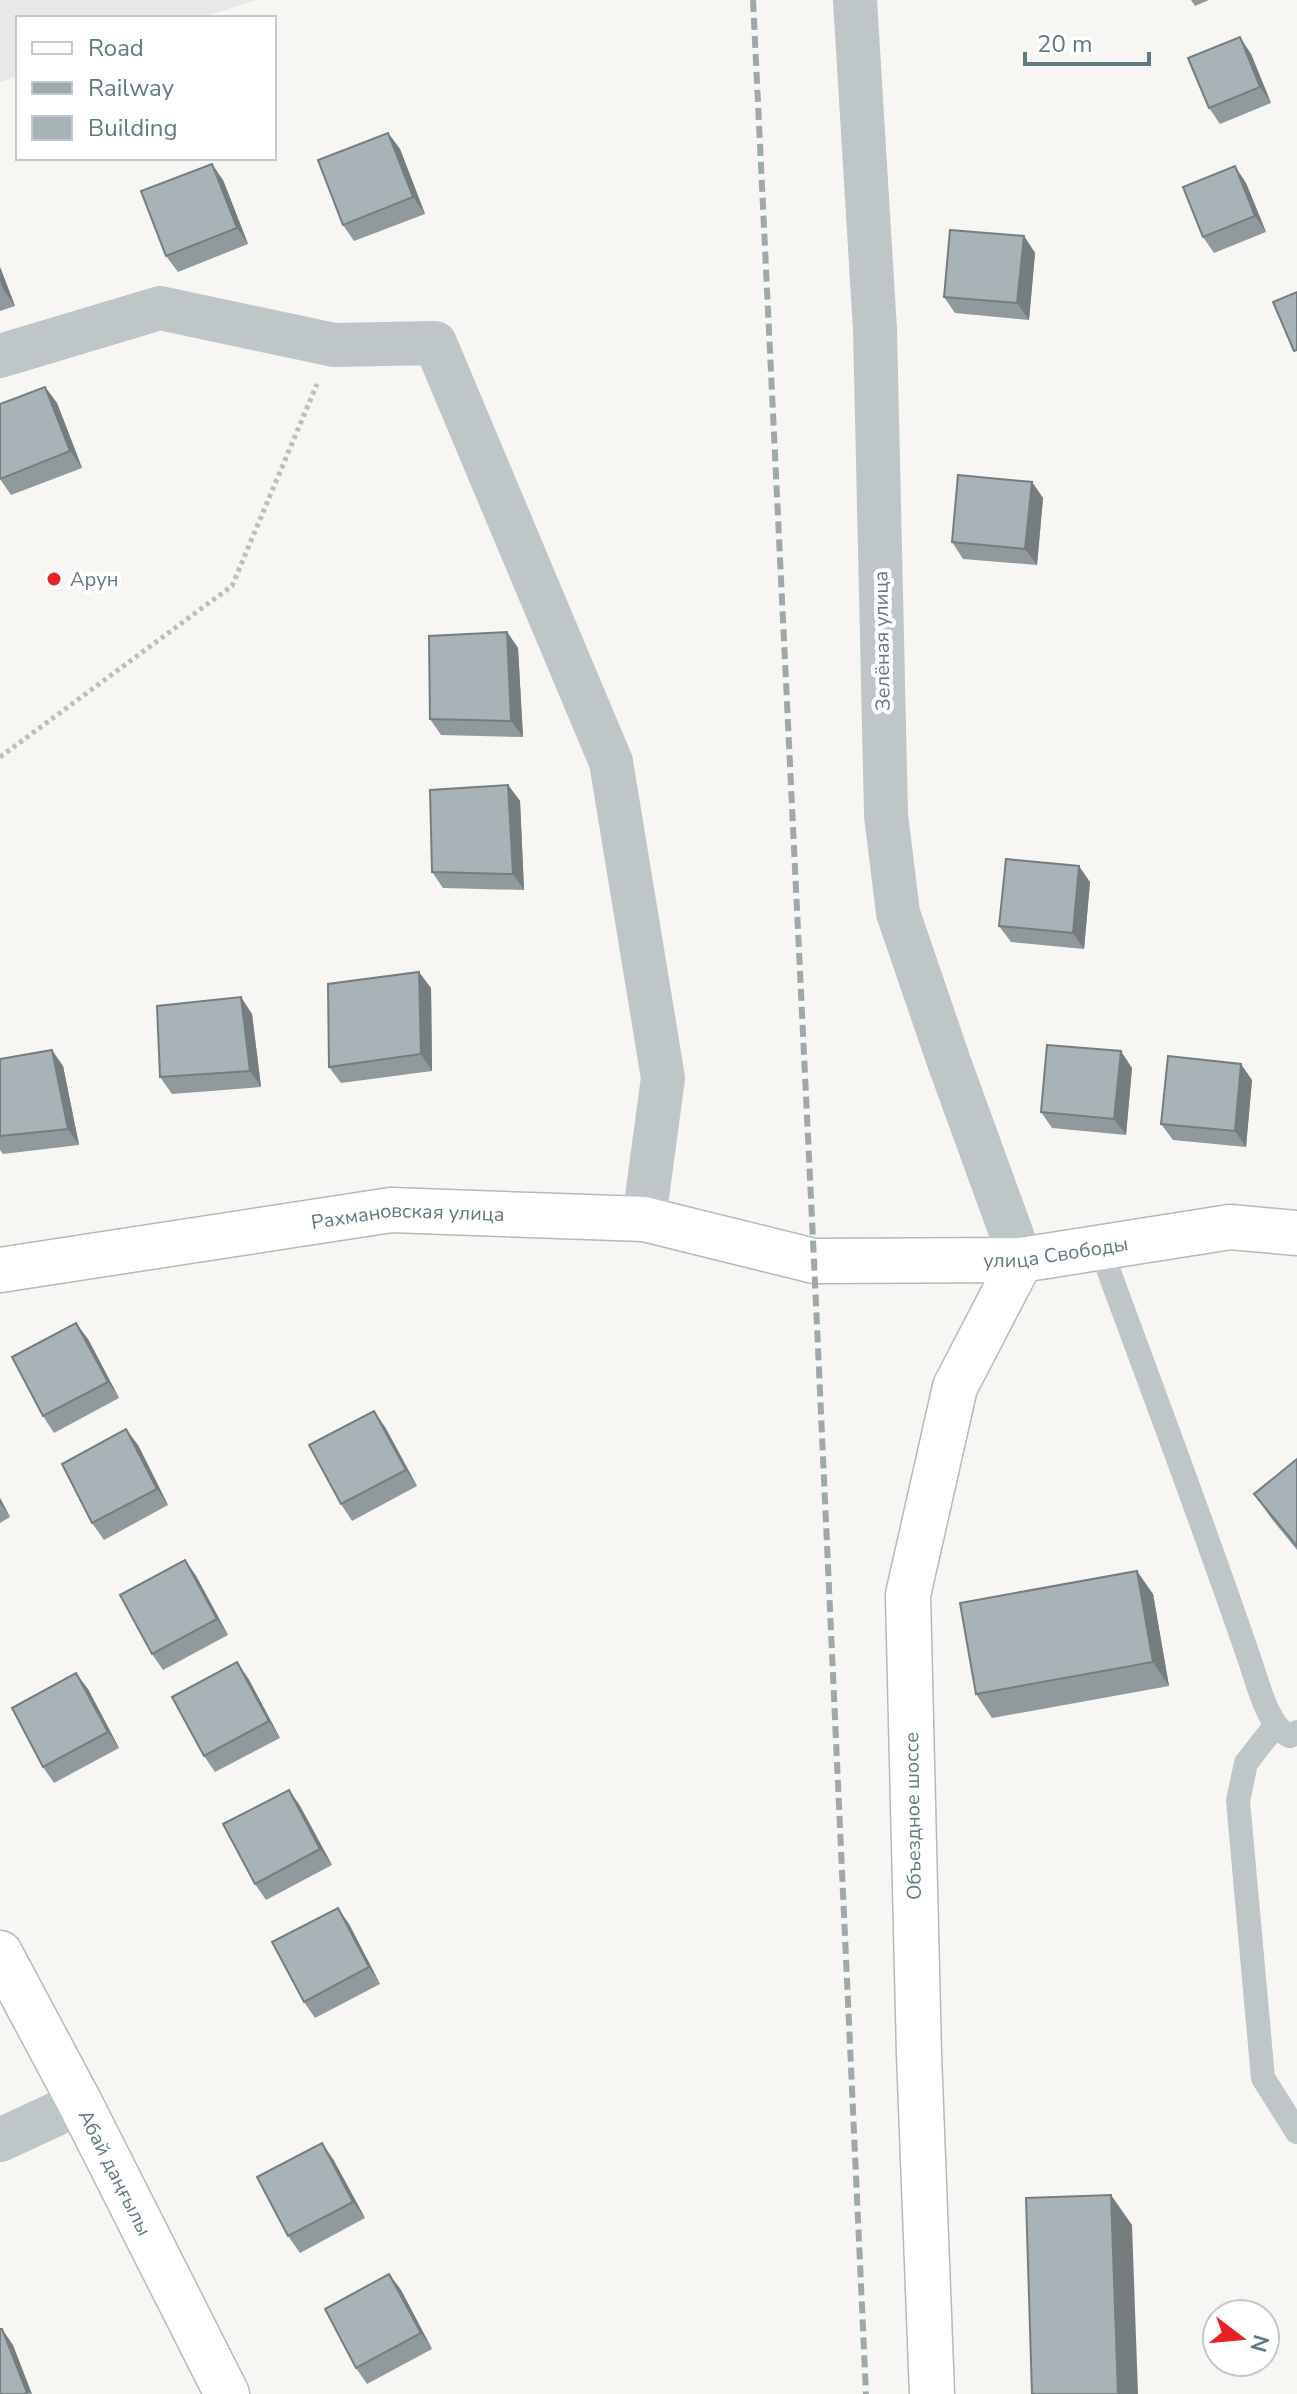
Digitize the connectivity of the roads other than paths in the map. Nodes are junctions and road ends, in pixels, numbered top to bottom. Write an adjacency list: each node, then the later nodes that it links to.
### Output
1 (855, 0): 6 (street, Зелёная улица)
2 (0, 356): 3 (street)
3 (644, 1219): 7 (street, Рахмановская улица); 8 (street, Рахмановская улица)
4 (1297, 1233): 5 (street, улица Свободы)
5 (1100, 1247): 6 (street, улица Свободы); 9 (lane)
6 (1021, 1260): 7 (street, улица Свободы); 15 (street, Объездное шоссе)
7 (814, 1261)
8 (0, 1270)
9 (1286, 1729): 12 (lane)
10 (0, 1953): 11 (street, Абай даңғылы)
11 (80, 2103): 13 (street); 14 (street, Абай даңғылы)
12 (1297, 2132)
13 (0, 2140)
14 (227, 2394)
15 (932, 2394)

